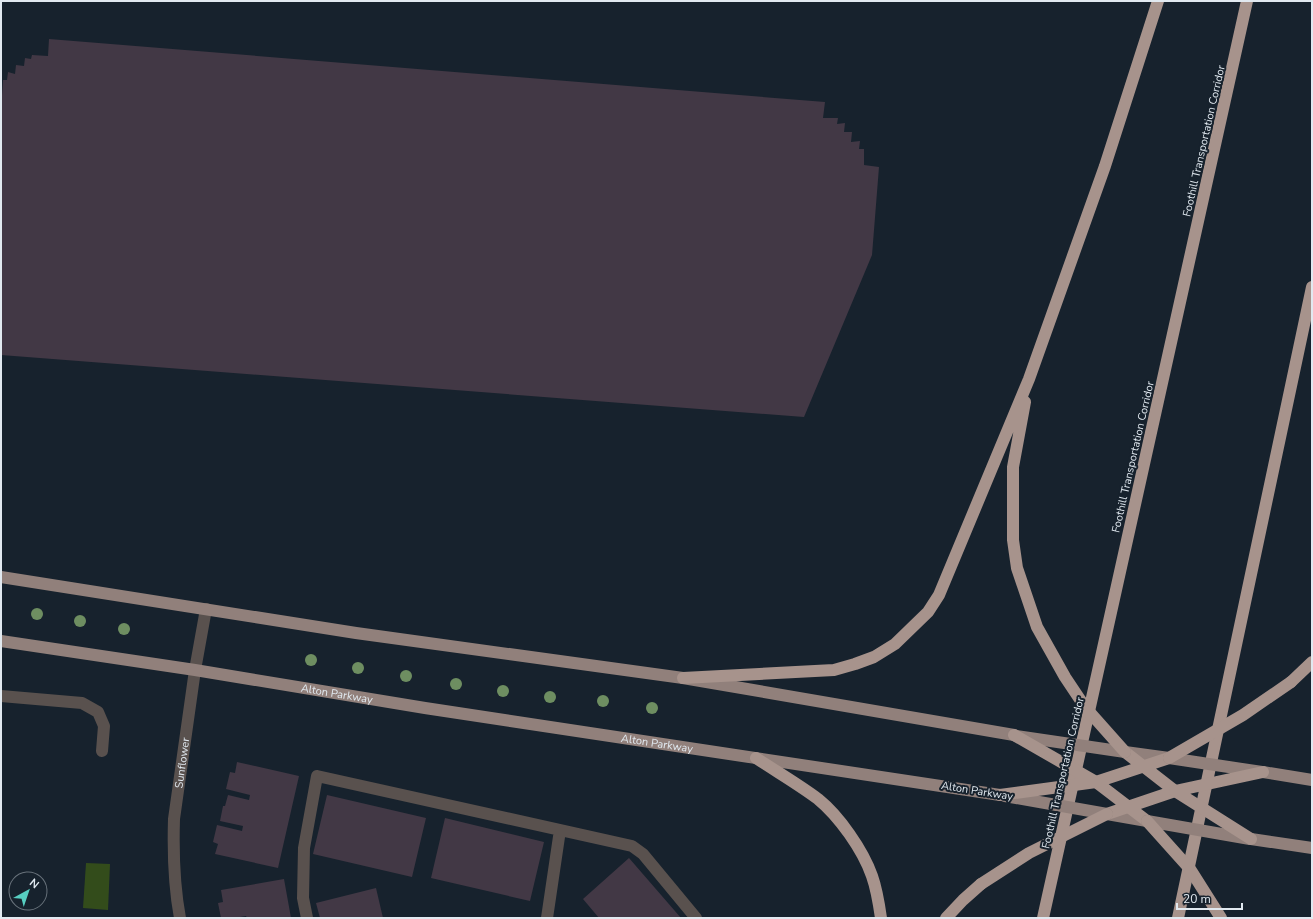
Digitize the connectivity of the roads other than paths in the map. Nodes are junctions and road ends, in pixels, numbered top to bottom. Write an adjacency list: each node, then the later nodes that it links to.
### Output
1 (1158, 1): 4 (highway)
2 (1248, 1): 35 (highway, Foothill Transportation Corridor)
3 (1312, 287): 36 (highway)
4 (1029, 379): 10 (highway); 14 (highway, bridge)
5 (1, 577): 6 (main road)
6 (206, 609): 9 (street, Sunflower); 10 (main road)
7 (1, 641): 9 (main road, Alton Parkway)
8 (1312, 662): 16 (highway, bridge)
9 (195, 670): 15 (main road, Alton Parkway); 29 (street, Sunflower)
10 (683, 678): 12 (main road)
11 (1, 696): 13 (street)
12 (1014, 735): 14 (main road, bridge); 20 (highway, bridge)
13 (102, 751)
14 (1125, 752): 16 (main road); 17 (highway)
15 (756, 758): 22 (main road, Alton Parkway); 33 (highway)
16 (1169, 758): 17 (highway); 18 (main road, bridge)
17 (1145, 767): 20 (highway); 21 (highway)
18 (1263, 772): 19 (main road); 21 (highway, bridge)
19 (1312, 780)
20 (1096, 782): 22 (highway, bridge); 23 (highway)
21 (1175, 791): 23 (highway); 27 (highway, bridge)
22 (1000, 795): 24 (main road, Alton Parkway, bridge)
23 (1128, 806): 24 (highway); 25 (highway)
24 (1107, 814): 25 (main road, Alton Parkway); 34 (highway, bridge)
25 (1147, 821): 27 (main road, Alton Parkway, bridge); 37 (highway, bridge)
26 (560, 830): 30 (street); 31 (street); 32 (street)
27 (1251, 839): 28 (main road, Alton Parkway)
28 (1312, 848)
29 (180, 918)
30 (307, 918)
31 (547, 918)
32 (696, 918)
33 (881, 918)
34 (946, 918)
35 (1043, 918)
36 (1178, 918)
37 (1221, 918)

